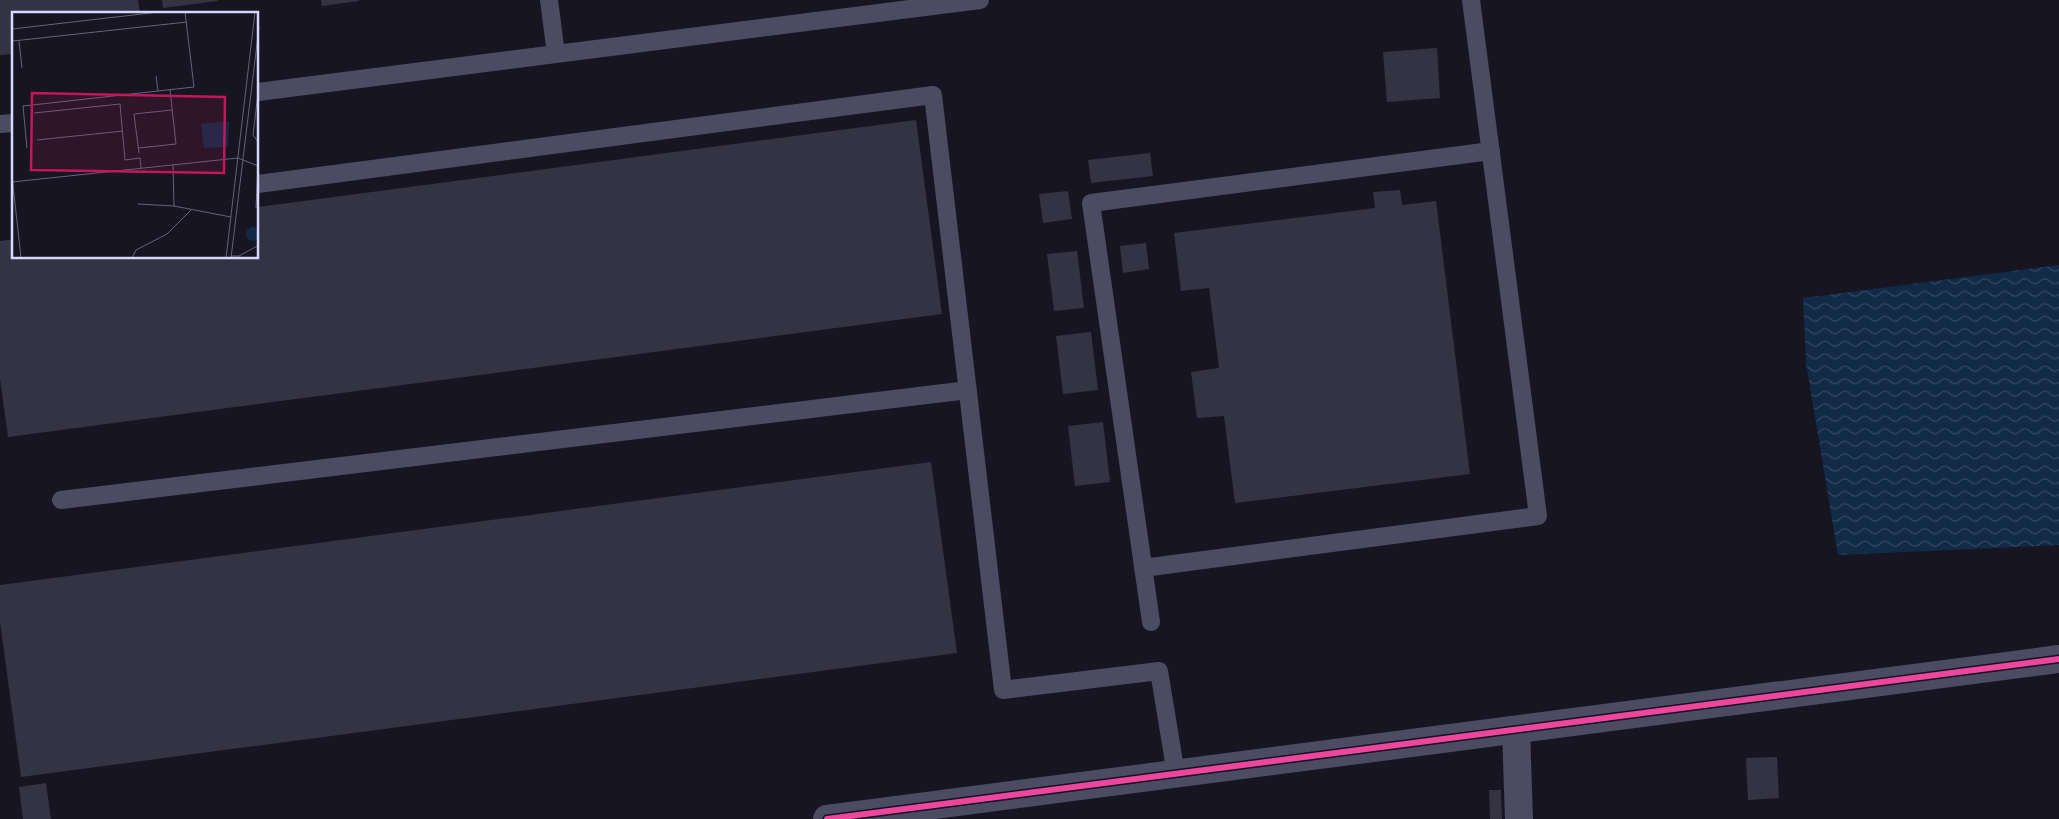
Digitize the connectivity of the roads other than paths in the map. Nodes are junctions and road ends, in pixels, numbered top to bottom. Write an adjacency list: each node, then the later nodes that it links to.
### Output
1 (549, 0): 4 (lane)
2 (980, 0): 4 (lane)
3 (1471, 0): 6 (lane)
4 (556, 54): 5 (lane)
5 (259, 92)
6 (1490, 151): 10 (lane); 10 (lane)
7 (259, 184): 8 (lane)
8 (968, 390): 9 (lane); 14 (lane)
9 (61, 500)
10 (1143, 568): 11 (lane)
11 (1150, 622)
12 (2059, 659): 13 (street)
13 (1516, 730): 14 (street); 16 (street)
14 (1176, 774): 15 (street)
15 (827, 819)
16 (1520, 819)

